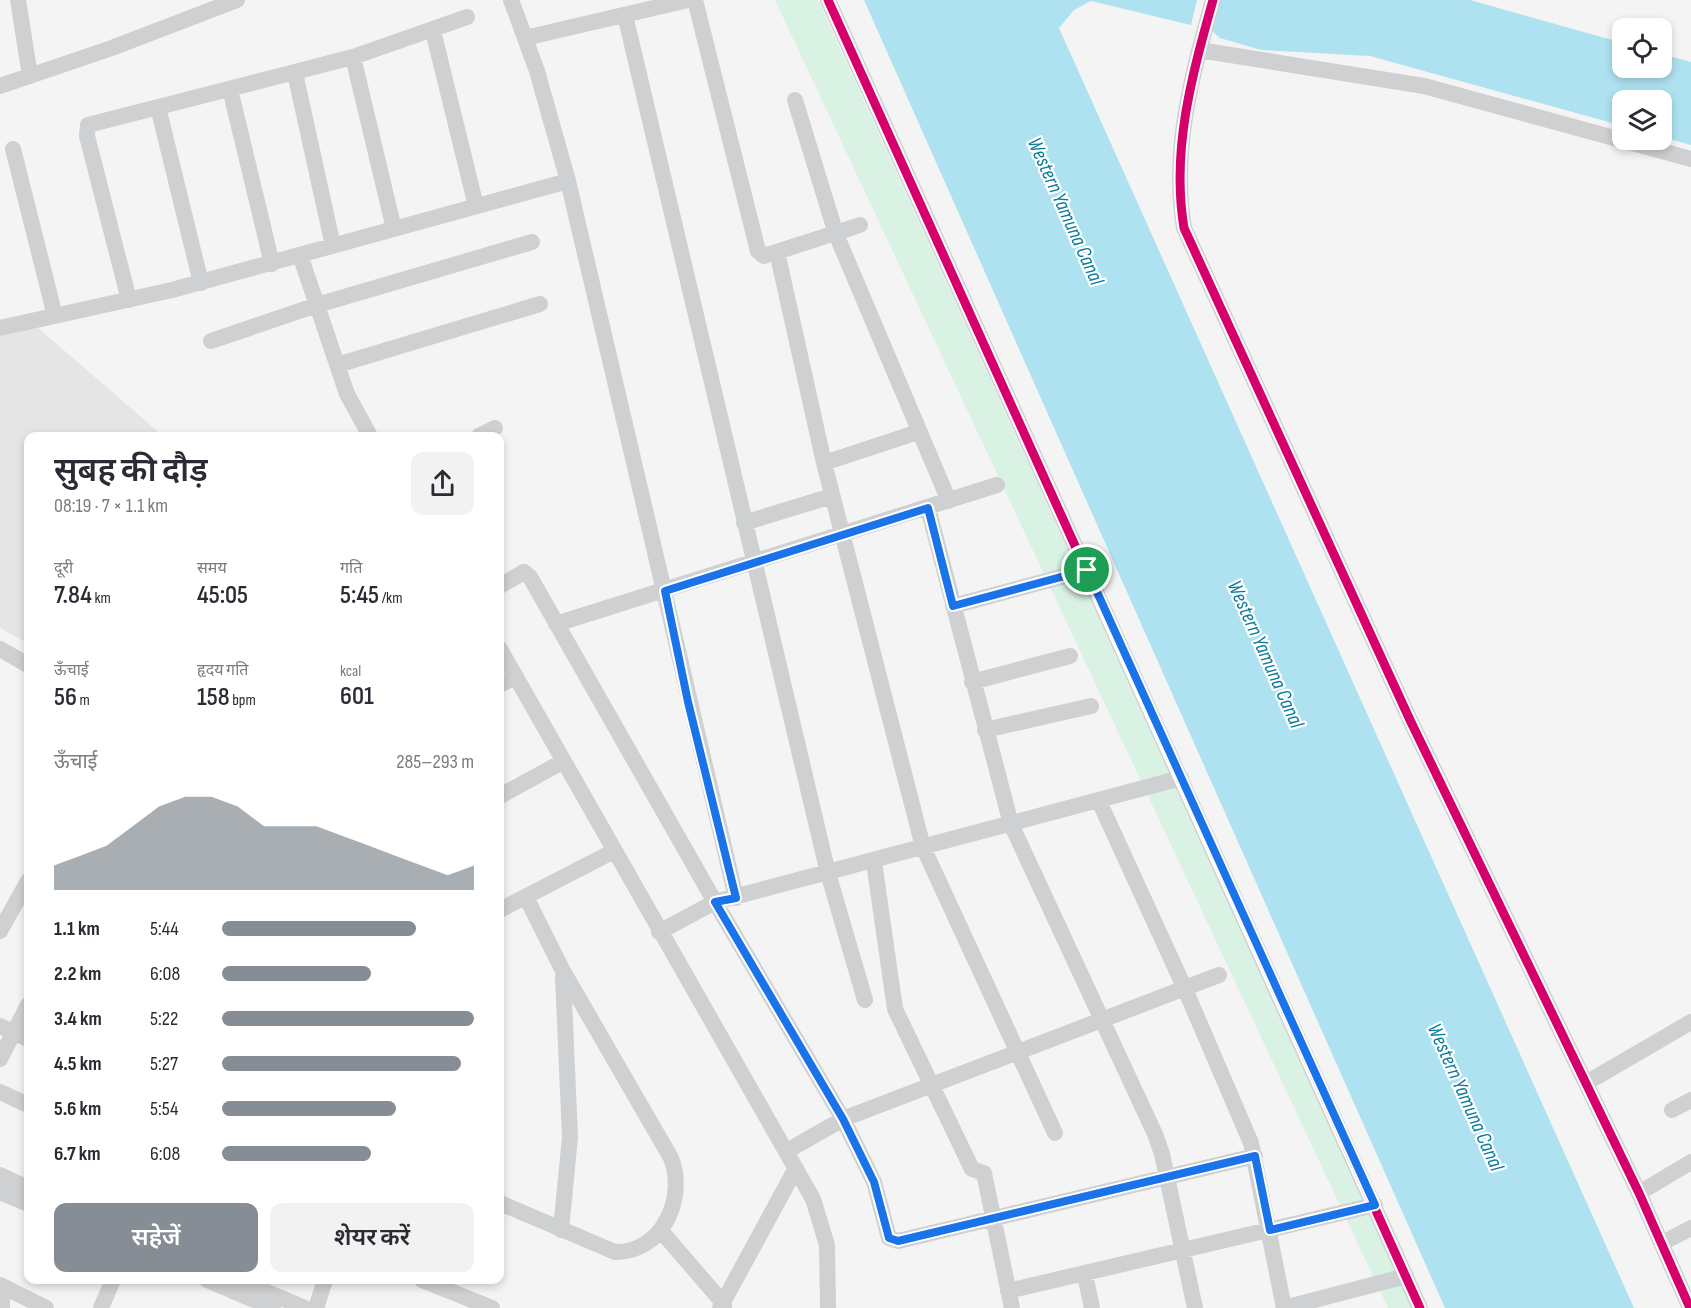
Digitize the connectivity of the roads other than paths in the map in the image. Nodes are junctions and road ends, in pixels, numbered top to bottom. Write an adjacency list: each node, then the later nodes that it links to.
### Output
1 (18, 0): 15 (street)
2 (237, 0): 7 (street)
3 (511, 0): 11 (street)
4 (828, 0): 52 (street)
5 (1213, 0): 12 (street)
6 (686, 1): 8 (street); 29 (street)
7 (211, 5): 15 (street)
8 (624, 15): 11 (street); 49 (street)
9 (467, 17): 10 (street)
10 (433, 31): 13 (street); 23 (street)
11 (525, 38): 22 (street)
12 (1199, 50): 21 (street); 93 (street)
13 (353, 57): 14 (street); 25 (street)
14 (295, 73): 17 (street); 28 (street)
15 (30, 76): 16 (street)
16 (0, 86)
17 (230, 89): 19 (street); 31 (street)
18 (795, 100): 26 (street)
19 (158, 106): 32 (street); 33 (street)
20 (13, 149): 36 (street)
21 (1691, 159)
22 (568, 181): 23 (street); 54 (street)
23 (476, 206): 25 (street)
24 (860, 225): 26 (street)
25 (394, 229): 28 (street)
26 (836, 234): 29 (street); 43 (street)
27 (532, 242): 35 (street)
28 (333, 246): 30 (street)
29 (777, 252): 44 (street)
30 (300, 255): 31 (street); 35 (street)
31 (272, 264): 32 (street)
32 (201, 283): 33 (street)
33 (129, 300): 36 (street)
34 (540, 304): 39 (street)
35 (317, 305): 38 (street); 39 (street)
36 (55, 316): 37 (street)
37 (0, 328)
38 (211, 341)
39 (337, 364): 41 (street)
40 (495, 428): 42 (street)
41 (368, 432)
42 (487, 432)
43 (918, 432): 44 (street); 47 (street)
44 (824, 463): 46 (street)
45 (997, 485): 47 (street)
46 (832, 496): 49 (street); 50 (street)
47 (949, 501): 48 (street)
48 (928, 508): 50 (street); 55 (street)
49 (744, 523): 51 (street)
50 (842, 535): 51 (street); 71 (street)
51 (753, 564): 54 (street); 74 (street)
52 (1087, 570): 55 (street); 67 (street)
53 (504, 584): 56 (street)
54 (665, 591): 56 (street); 77 (street)
55 (953, 606): 62 (street)
56 (556, 624): 78 (street)
57 (0, 649): 60 (street)
58 (504, 656): 61 (street)
59 (1070, 656): 62 (street)
60 (24, 662)
61 (516, 676): 63 (street); 66 (street)
62 (972, 682): 65 (street)
63 (504, 683)
64 (1091, 706): 65 (street)
65 (984, 730): 70 (street)
66 (564, 761): 68 (street); 72 (street)
67 (1182, 778): 69 (street); 112 (street)
68 (504, 794)
69 (1099, 801): 70 (street); 85 (street)
70 (1011, 824): 71 (street); 88 (street)
71 (923, 848): 73 (street); 91 (street)
72 (614, 850): 76 (street); 82 (street)
73 (874, 862): 74 (street); 94 (street)
74 (828, 873): 77 (street); 86 (street)
75 (24, 886): 79 (street)
76 (526, 897): 80 (street); 83 (street)
77 (736, 898): 78 (street)
78 (715, 902): 82 (street); 99 (street)
79 (6, 907): 81 (street)
80 (504, 908)
81 (0, 931)
82 (659, 932): 101 (street)
83 (563, 971): 115 (street); 117 (street)
84 (1219, 975): 85 (street)
85 (1185, 988): 88 (street); 102 (street)
86 (865, 1000)
87 (24, 1013): 90 (street)
88 (1102, 1020): 91 (street); 106 (street)
89 (1691, 1022): 93 (street)
90 (14, 1032): 92 (street)
91 (1018, 1053): 94 (street); 100 (street)
92 (0, 1059)
93 (1586, 1083): 109 (street)
94 (930, 1084): 99 (street); 113 (street)
95 (0, 1092): 97 (street)
96 (1691, 1100): 98 (street)
97 (24, 1103)
98 (1672, 1110)
99 (843, 1119): 101 (street); 113 (street)
100 (1055, 1133)
101 (787, 1151): 104 (street)
102 (1255, 1156): 106 (street); 116 (street)
103 (1691, 1162): 109 (street)
104 (796, 1168): 129 (street); 137 (street)
105 (0, 1175): 107 (street)
106 (1168, 1178): 113 (street); 119 (street)
107 (24, 1186)
108 (0, 1192): 110 (street)
109 (1639, 1193): 118 (street)
110 (24, 1202)
111 (504, 1205): 115 (street)
112 (1375, 1205): 116 (street); 121 (street)
113 (993, 1218): 128 (street)
114 (1691, 1228): 118 (street)
115 (561, 1230): 117 (street)
116 (1270, 1230): 119 (street); 141 (street)
117 (661, 1231): 129 (street)
118 (1662, 1243): 143 (street)
119 (1182, 1251): 120 (street); 140 (street)
120 (1085, 1275): 128 (street); 139 (street)
121 (1406, 1276): 141 (street); 142 (street)
122 (111, 1284): 132 (street)
123 (216, 1284): 133 (street)
124 (248, 1284): 134 (street)
125 (324, 1284): 135 (street)
126 (444, 1284): 136 (street)
127 (1, 1286): 130 (street); 131 (street)
128 (1008, 1291): 138 (street)
129 (723, 1306)
130 (2, 1308)
131 (46, 1308)
132 (101, 1308)
133 (273, 1308)
134 (305, 1308)
135 (316, 1308)
136 (492, 1308)
137 (828, 1308)
138 (1012, 1308)
139 (1092, 1308)
140 (1195, 1308)
141 (1284, 1308)
142 (1420, 1308)
143 (1690, 1308)

